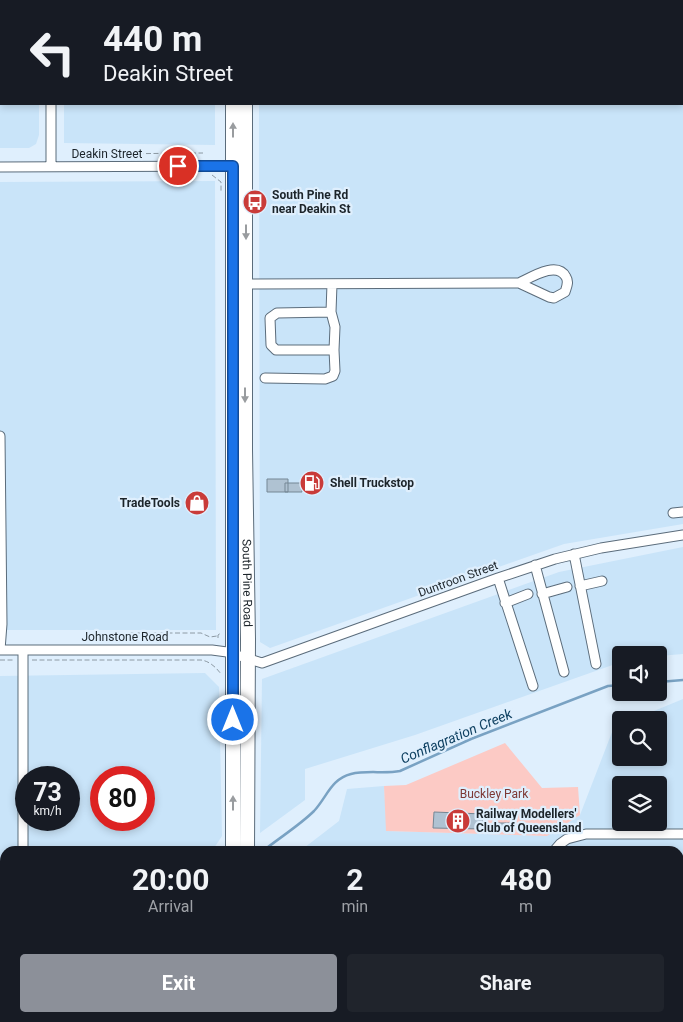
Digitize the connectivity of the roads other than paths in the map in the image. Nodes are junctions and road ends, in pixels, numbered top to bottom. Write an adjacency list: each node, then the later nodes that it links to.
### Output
1 (51, 105): 6 (street)
2 (233, 105): 5 (highway, South Pine Road, one-way to 2)
3 (245, 105): 5 (highway, South Pine Road)
4 (0, 166): 6 (street, Deakin Street)
5 (239, 166): 6 (street, Deakin Street); 8 (highway, South Pine Road)
6 (51, 167)
7 (519, 283): 7 (street); 9 (street)
8 (239, 284): 9 (street); 28 (highway, South Pine Road); 29 (highway, South Pine Road, one-way to 29)
9 (332, 284): 10 (street)
10 (332, 312): 11 (street); 11 (street)
11 (334, 350): 12 (street)
12 (265, 378)
13 (0, 436): 26 (street)
14 (683, 512): 15 (street)
15 (673, 514)
16 (683, 535): 17 (street, Duntroon Street)
17 (574, 554): 18 (street, Duntroon Street); 21 (street)
18 (535, 565): 19 (street, Duntroon Street); 24 (street)
19 (498, 578): 25 (street); 29 (street, Duntroon Street)
20 (602, 581): 21 (street)
21 (580, 586): 30 (street)
22 (567, 587): 24 (street)
23 (528, 594): 25 (street)
24 (542, 594): 31 (street)
25 (505, 603): 32 (street)
26 (0, 650): 27 (street, Johnstone Road)
27 (22, 650): 28 (street, Johnstone Road); 34 (street)
28 (233, 653): 29 (street, Johnstone Road); 35 (highway, South Pine Road, one-way to 28)
29 (248, 659): 36 (highway, South Pine Road)
30 (596, 664)
31 (564, 672)
32 (533, 686)
33 (683, 834): 37 (street)
34 (23, 846)
35 (233, 846)
36 (247, 846)
37 (558, 846)

